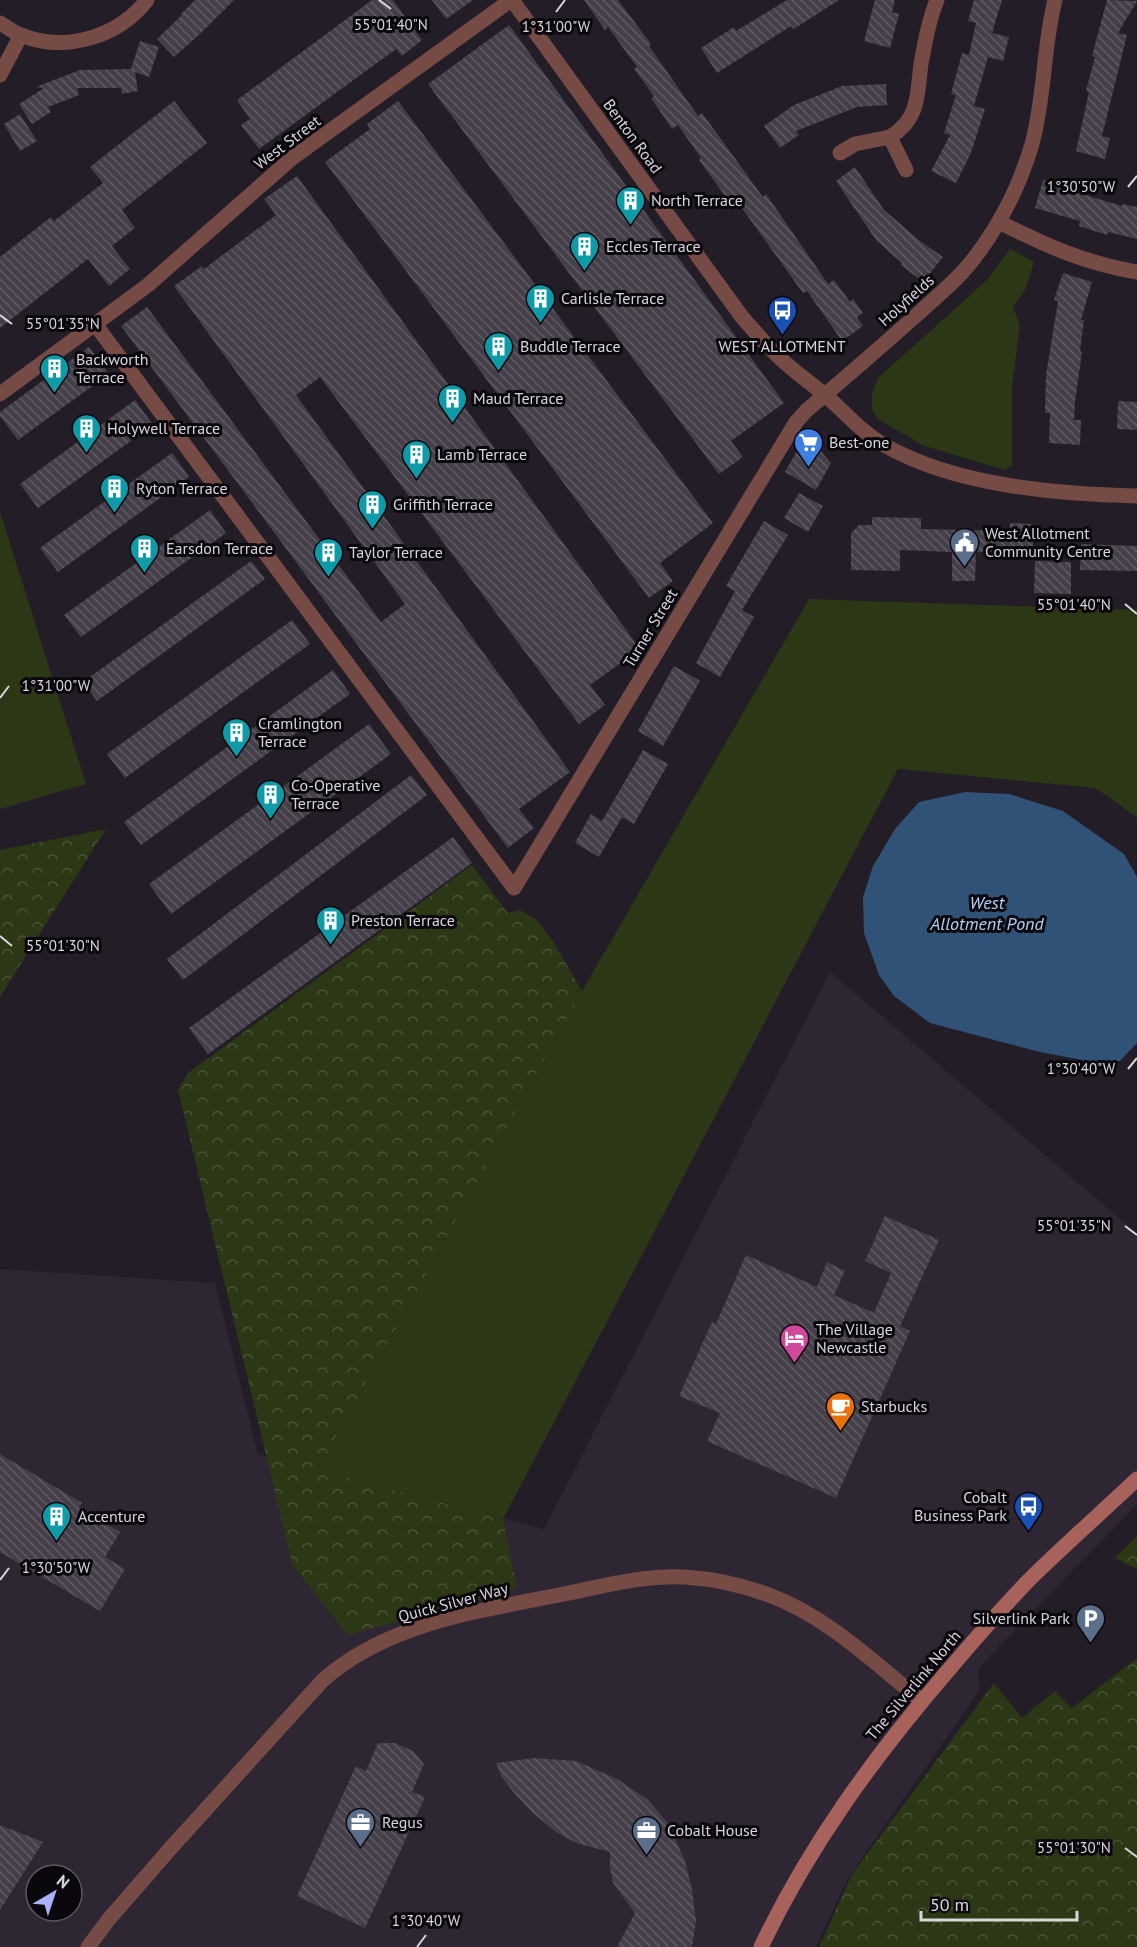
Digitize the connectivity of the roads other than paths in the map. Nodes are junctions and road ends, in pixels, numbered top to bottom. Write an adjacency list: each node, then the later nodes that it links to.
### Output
1 (147, 0): 6 (street)
2 (511, 0): 13 (street, West Street); 15 (street, Benton Road)
3 (937, 0): 8 (street)
4 (1055, 0): 11 (street, Holyfields)
5 (0, 23): 6 (street)
6 (21, 35): 7 (street)
7 (0, 75)
8 (890, 137): 9 (street); 10 (street)
9 (840, 153)
10 (906, 170)
11 (999, 222): 12 (street); 15 (street, Holyfields)
12 (1137, 272)
13 (95, 324): 14 (street); 15 (street, Turner Street)
14 (0, 394)
15 (825, 395): 16 (street, Benton Road)
16 (1137, 496)
17 (1137, 1479): 18 (street, The Silverlink North)
18 (922, 1701): 19 (street, Quick Silver Way); 20 (street, The Silverlink North)
19 (88, 1947)
20 (761, 1947)

